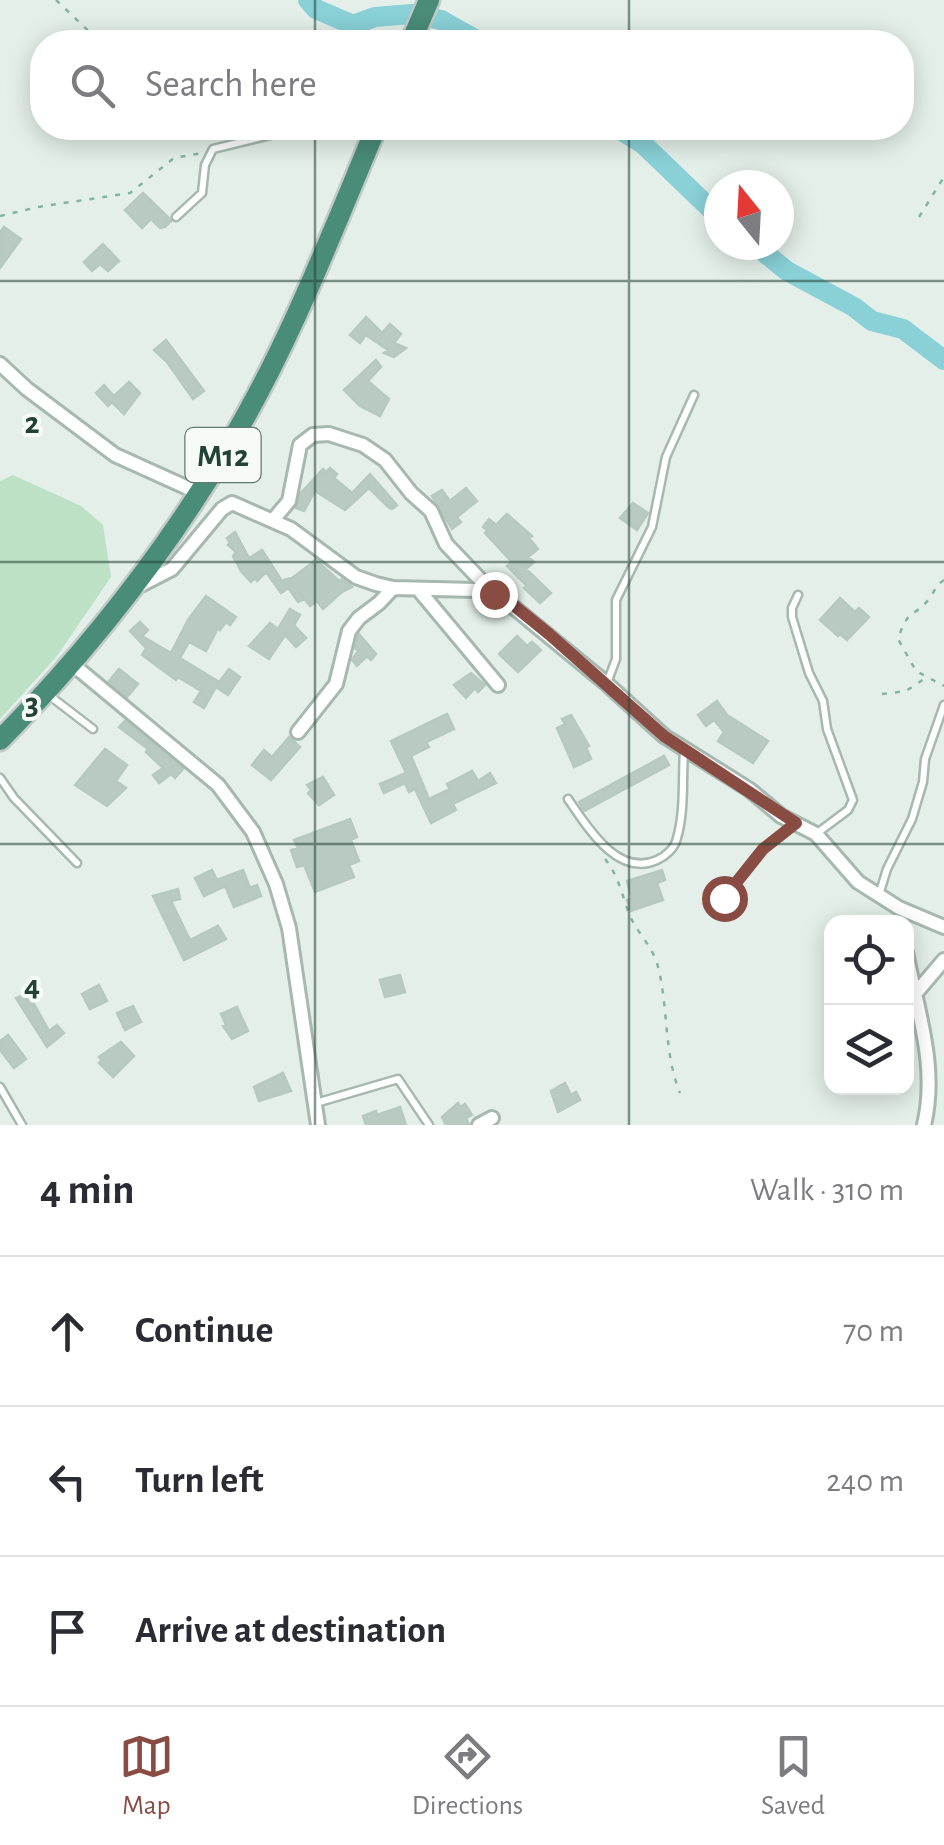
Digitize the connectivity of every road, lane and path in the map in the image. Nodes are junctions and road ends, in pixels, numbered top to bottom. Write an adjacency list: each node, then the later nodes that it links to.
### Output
1 (56, 0): 3 (path)
2 (429, 0): 4 (highway)
3 (87, 30)
4 (416, 30)
5 (202, 140): 8 (path)
6 (246, 140): 8 (lane)
7 (371, 140): 16 (highway, M12)
8 (224, 145): 9 (lane)
9 (213, 150): 11 (path); 12 (lane)
10 (944, 177): 13 (path)
11 (0, 216)
12 (176, 217)
13 (919, 217)
14 (0, 364): 16 (street)
15 (694, 395): 26 (lane)
16 (199, 492): 21 (highway, M12)
17 (273, 520): 19 (street); 21 (street); 22 (street)
18 (944, 580): 25 (path)
19 (393, 588): 20 (street); 33 (street)
20 (418, 588): 22 (street); 27 (street)
21 (130, 590): 24 (highway, M12)
22 (494, 594): 26 (street)
23 (798, 595): 39 (lane)
24 (71, 662): 29 (highway, M12); 52 (street)
25 (926, 678): 28 (path); 30 (path)
26 (607, 684): 35 (street)
27 (498, 685)
28 (944, 686)
29 (45, 692): 32 (lane); 34 (highway, M12)
30 (882, 694)
31 (944, 706): 42 (lane)
32 (94, 729)
33 (298, 732)
34 (0, 740)
35 (684, 751): 38 (street); 40 (lane)
36 (0, 778): 41 (lane)
37 (568, 798): 40 (lane)
38 (796, 823): 39 (street); 43 (lane)
39 (816, 834): 42 (street)
40 (594, 836): 51 (path)
41 (77, 864)
42 (878, 896): 44 (street)
43 (724, 898)
44 (900, 915)
45 (914, 919): 46 (street)
46 (944, 927)
47 (944, 960): 49 (street)
48 (914, 989): 49 (street)
49 (915, 994): 58 (street)
50 (0, 1087): 54 (lane)
51 (680, 1092)
52 (315, 1103): 55 (street); 56 (lane)
53 (492, 1118): 57 (street)
54 (22, 1125)
55 (318, 1125)
56 (429, 1125)
57 (478, 1125)
58 (924, 1125)

